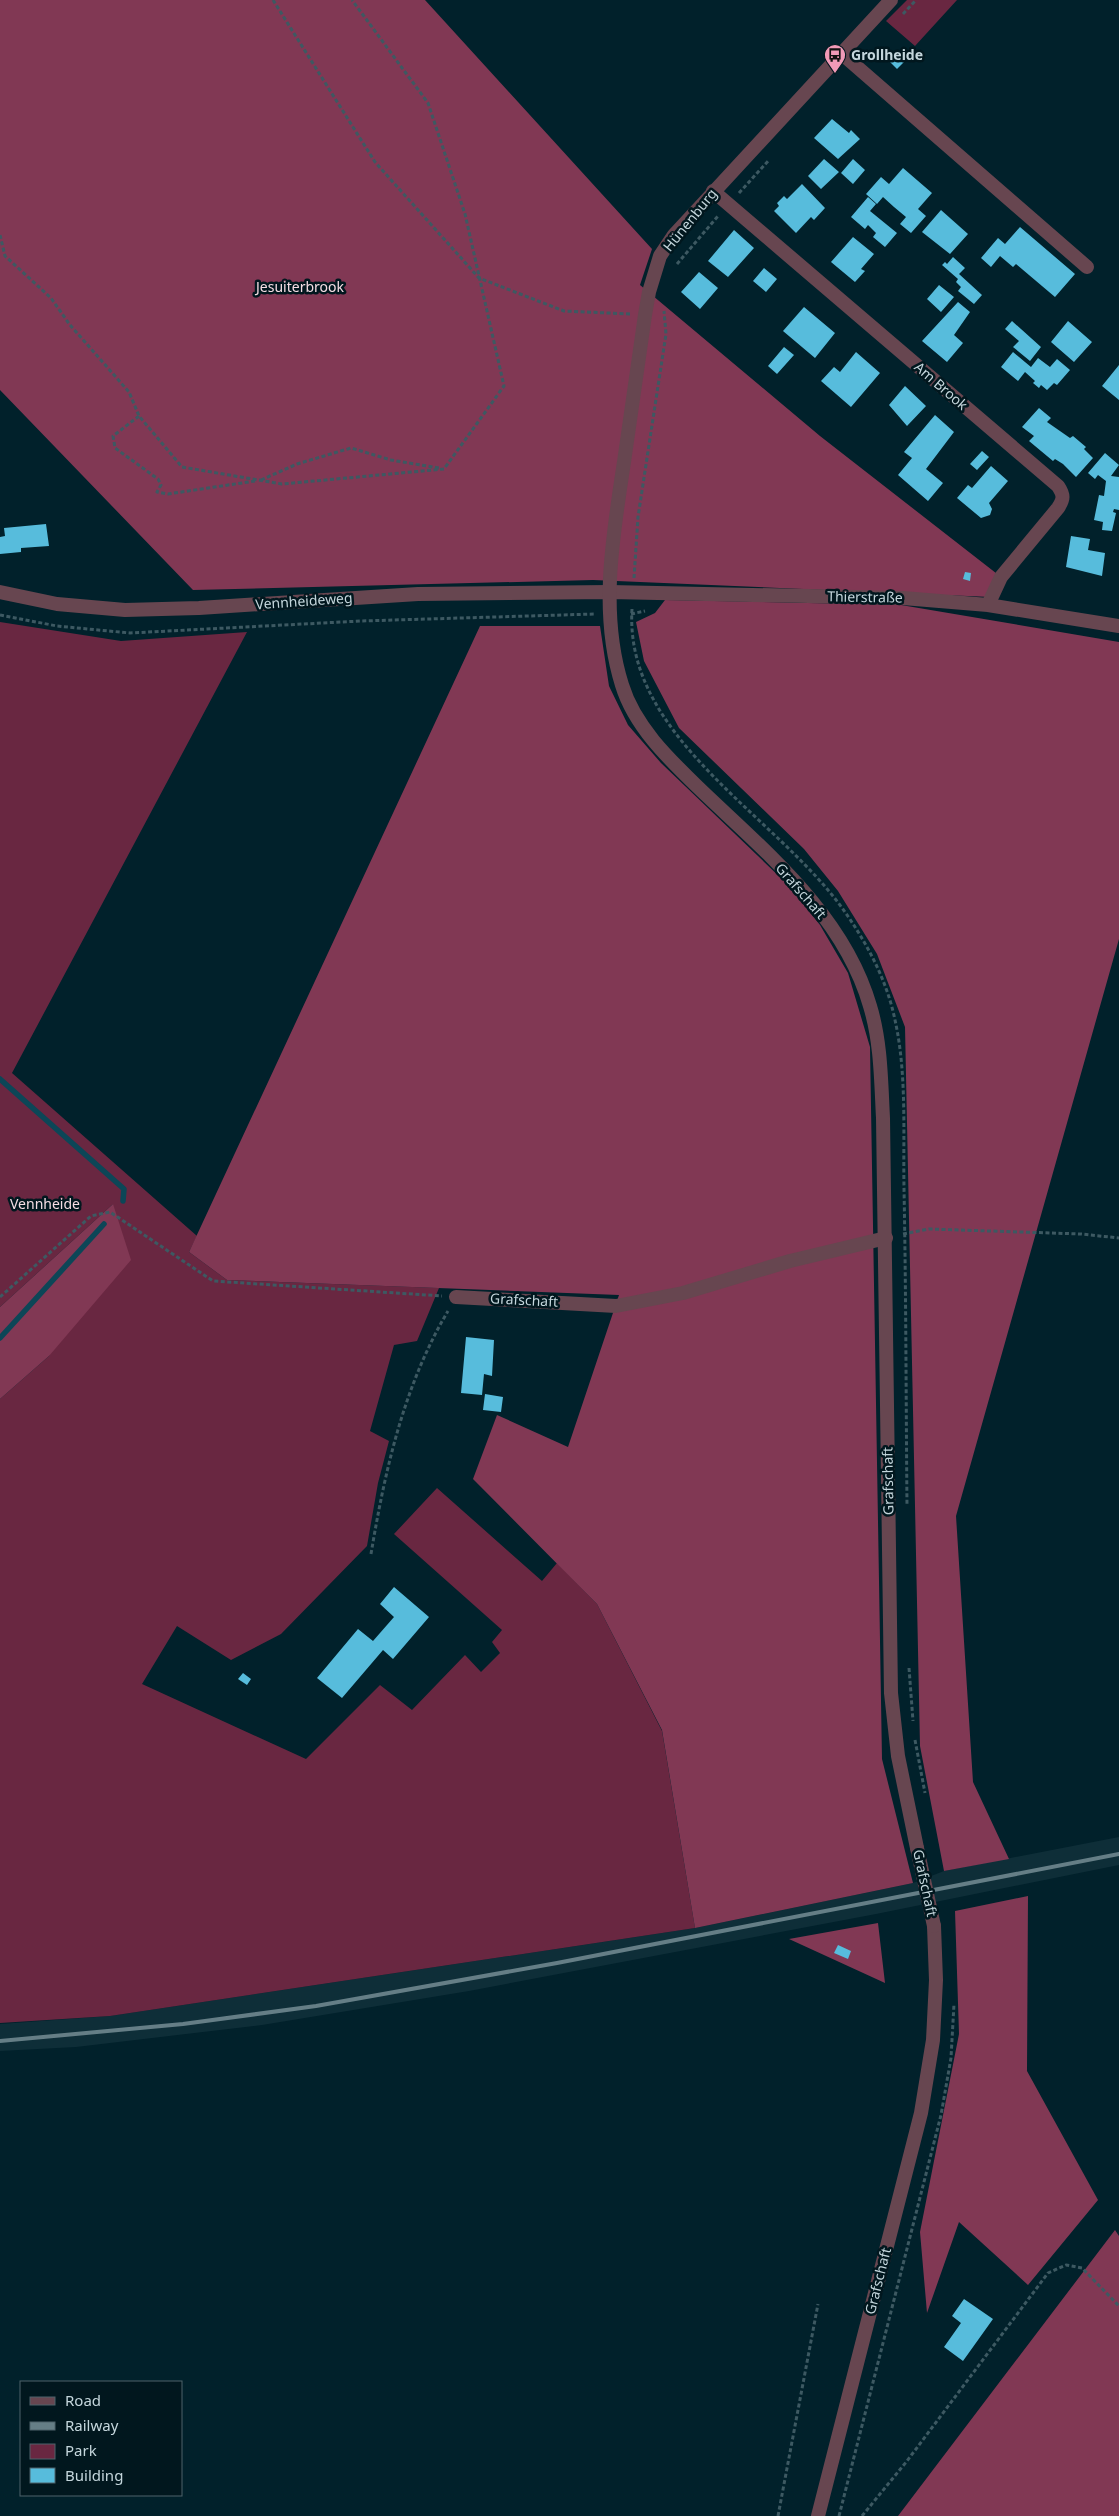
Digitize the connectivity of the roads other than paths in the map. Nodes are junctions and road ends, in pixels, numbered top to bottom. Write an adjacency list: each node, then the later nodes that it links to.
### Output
1 (891, 0): 2 (street, Hünenburg)
2 (841, 53): 3 (street, Hünenburg); 4 (street)
3 (713, 191): 6 (street, Hünenburg); 7 (street, Am Brook)
4 (1087, 267)
5 (0, 592): 6 (street, Vennheideweg)
6 (610, 592): 7 (street, Thierstraße); 9 (street, Grafschaft)
7 (988, 605): 8 (street, Thierstraße)
8 (1119, 626)
9 (886, 1238): 10 (street, Grafschaft); 11 (street, Grafschaft, bridge)
10 (456, 1297)
11 (818, 2516)

